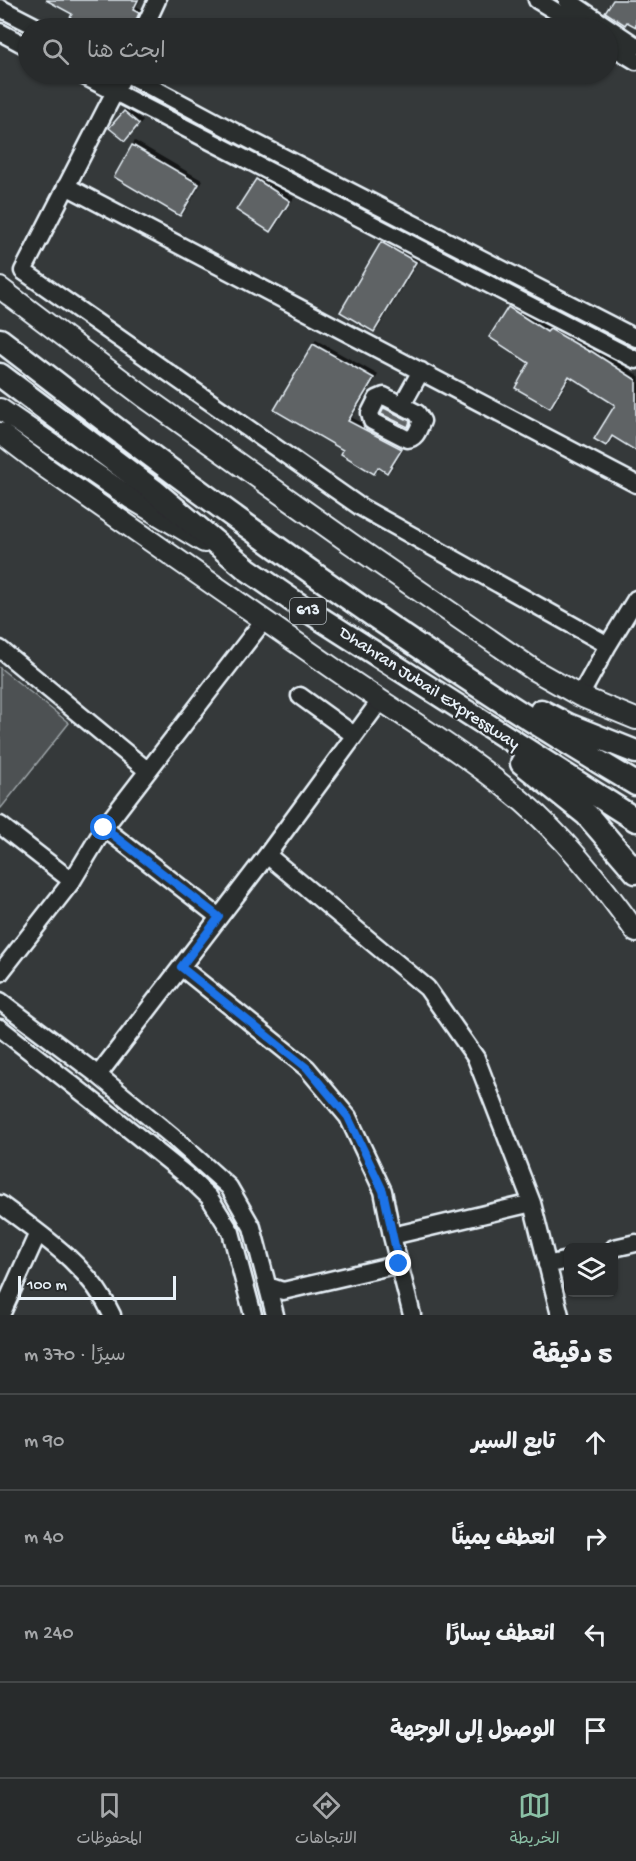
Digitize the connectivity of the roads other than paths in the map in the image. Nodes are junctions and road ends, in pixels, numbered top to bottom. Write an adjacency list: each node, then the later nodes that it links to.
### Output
1 (157, 0): 7 (street)
2 (537, 0): 5 (street)
3 (567, 0): 5 (street)
4 (0, 9): 6 (street)
5 (590, 14)
6 (18, 18)
7 (149, 18)
8 (0, 32): 10 (street)
9 (618, 35): 11 (street)
10 (18, 42)
11 (636, 46)
12 (618, 50): 13 (street)
13 (636, 61)
14 (101, 84): 17 (street)
15 (119, 84): 17 (street)
16 (143, 84): 20 (street)
17 (115, 92): 18 (street); 22 (street)
18 (66, 186): 23 (street); 32 (street)
19 (0, 288): 37 (main road)
20 (636, 338)
21 (0, 340): 33 (highway, Dhahran Jubail Expressway / 613)
22 (636, 360)
23 (421, 371): 25 (street); 28 (street)
24 (0, 375): 29 (highway, Dhahran Jubail Expressway / 613)
25 (402, 405)
26 (0, 409): 29 (main road)
27 (0, 433): 31 (main road)
28 (636, 484)
29 (247, 568): 35 (highway, Dhahran Jubail Expressway / 613)
30 (636, 599): 32 (street)
31 (264, 620): 38 (main road); 42 (street)
32 (608, 645): 37 (street)
33 (418, 646): 41 (highway); 43 (highway, Dhahran Jubail Expressway / 613)
34 (0, 649): 42 (street)
35 (416, 681): 44 (highway, Dhahran Jubail Expressway / 613); 48 (highway)
36 (300, 696): 40 (street)
37 (580, 696): 39 (main road)
38 (380, 701): 40 (street); 51 (main road)
39 (636, 719)
40 (354, 735): 47 (street)
41 (636, 752)
42 (148, 771): 46 (street)
43 (636, 784)
44 (636, 820)
45 (0, 825): 49 (street)
46 (104, 828): 49 (street); 50 (street)
47 (267, 855): 50 (street); 57 (street)
48 (636, 872)
49 (72, 881): 53 (street)
50 (219, 917): 52 (street)
51 (636, 932)
52 (181, 967): 56 (street); 60 (street)
53 (0, 973)
54 (0, 1001): 56 (street)
55 (0, 1028): 69 (street)
56 (98, 1076): 66 (street)
57 (532, 1203): 60 (street); 65 (street)
58 (0, 1204): 59 (street)
59 (38, 1233): 67 (street); 68 (street)
60 (392, 1236): 64 (street)
61 (636, 1243): 62 (street)
62 (618, 1247)
63 (564, 1261): 65 (street)
64 (399, 1264): 66 (street); 71 (street)
65 (547, 1265): 72 (street)
66 (268, 1286): 70 (street)
67 (1, 1315)
68 (112, 1315)
69 (252, 1315)
70 (275, 1315)
71 (412, 1315)
72 (560, 1315)

